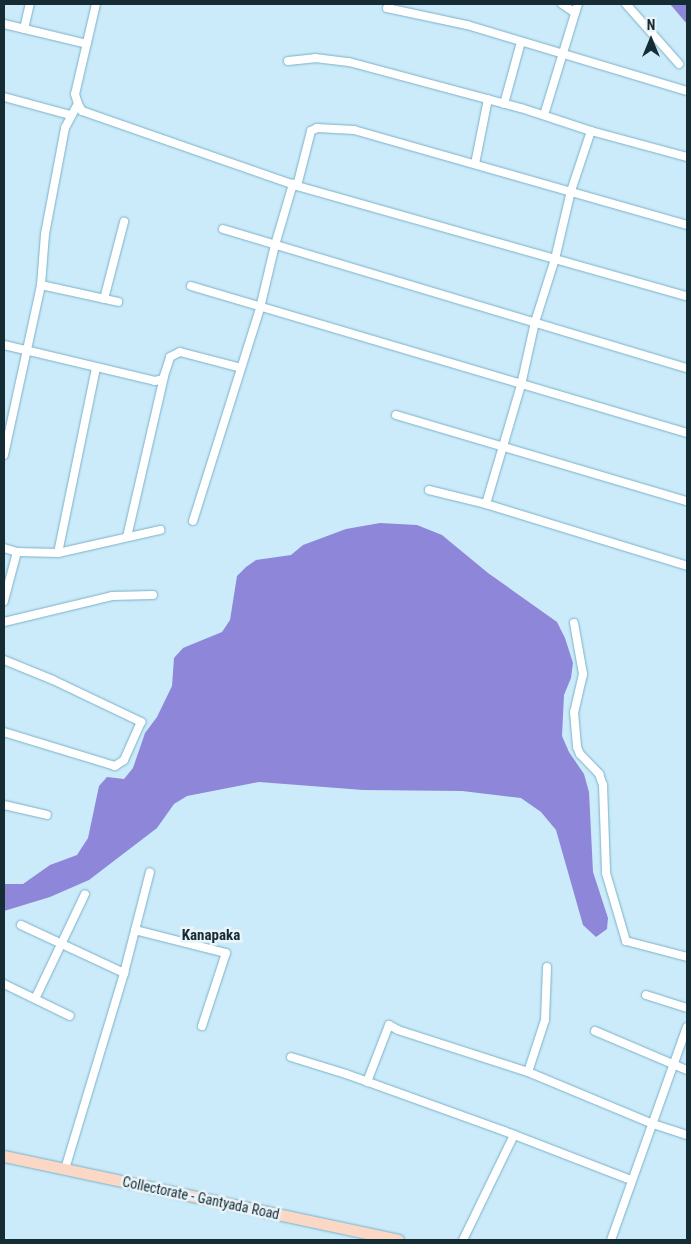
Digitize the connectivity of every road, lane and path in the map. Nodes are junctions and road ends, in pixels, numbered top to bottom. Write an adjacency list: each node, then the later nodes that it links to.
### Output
1 (30, 4): 9 (street)
2 (96, 4): 11 (street)
3 (562, 4): 7 (street)
4 (578, 4): 7 (street)
5 (626, 4): 14 (street)
6 (387, 8): 10 (street)
7 (574, 12): 12 (street)
8 (4, 24): 9 (street)
9 (24, 29): 11 (street)
10 (521, 42): 12 (street); 19 (street)
11 (86, 44): 18 (street)
12 (562, 55): 15 (street); 21 (street)
13 (288, 61): 17 (street)
14 (679, 64)
15 (687, 91)
16 (4, 97): 20 (street)
17 (488, 99): 19 (street); 24 (street)
18 (78, 104): 20 (street); 25 (street)
19 (504, 104): 21 (street)
20 (70, 116): 32 (street)
21 (544, 116): 22 (street)
22 (591, 131): 23 (street); 26 (street)
23 (687, 157)
24 (475, 164): 25 (street); 26 (street)
25 (295, 185): 30 (street); 31 (street)
26 (572, 191): 28 (street); 31 (street)
27 (124, 222): 35 (street)
28 (687, 225)
29 (223, 229): 30 (street)
30 (275, 244): 37 (street); 38 (street)
31 (555, 259): 34 (street); 38 (street)
32 (41, 285): 35 (street); 40 (street)
33 (191, 286): 37 (street)
34 (687, 296)
35 (104, 299): 36 (street)
36 (118, 302)
37 (260, 308): 42 (street); 45 (street)
38 (535, 322): 43 (street); 45 (street)
39 (4, 345): 40 (street)
40 (26, 350): 41 (street); 49 (street)
41 (96, 368): 44 (street); 58 (street)
42 (241, 368): 44 (street); 53 (street)
43 (687, 368)
44 (164, 377): 55 (street)
45 (520, 385): 47 (street); 48 (street)
46 (396, 415): 48 (street)
47 (687, 433)
48 (502, 447): 51 (street); 52 (street)
49 (4, 455)
50 (429, 490): 52 (street)
51 (687, 500)
52 (486, 504): 59 (street)
53 (193, 521)
54 (160, 530): 55 (street)
55 (128, 537): 58 (street)
56 (4, 548): 57 (street)
57 (17, 552): 58 (street); 61 (street)
58 (58, 553)
59 (687, 566)
60 (154, 595): 62 (street)
61 (4, 601)
62 (4, 622)
63 (574, 623): 73 (street)
64 (4, 660): 65 (street)
65 (4, 732)
66 (4, 805): 67 (street)
67 (47, 815)
68 (150, 872): 71 (street)
69 (85, 894): 72 (street)
70 (21, 925): 72 (street)
71 (135, 930): 75 (street); 81 (street)
72 (61, 944): 75 (street); 78 (street)
73 (687, 956)
74 (546, 967): 87 (street)
75 (124, 974): 93 (street)
76 (4, 984): 78 (street)
77 (646, 995): 79 (street)
78 (35, 999): 80 (street)
79 (687, 1008)
80 (70, 1016)
81 (202, 1026)
82 (687, 1027): 85 (street)
83 (595, 1031): 85 (street)
84 (291, 1057): 88 (street)
85 (673, 1064): 86 (street); 89 (street)
86 (687, 1070)
87 (528, 1072): 88 (street); 89 (street)
88 (367, 1082): 90 (street)
89 (653, 1124): 91 (street); 94 (street)
90 (514, 1134): 94 (street); 96 (street)
91 (687, 1135)
92 (4, 1156): 93 (street, Collectorate - Gantyada Road)
93 (65, 1169): 95 (street, Collectorate - Gantyada Road)
94 (631, 1180): 97 (street)
95 (398, 1240)
96 (463, 1240)
97 (611, 1240)

